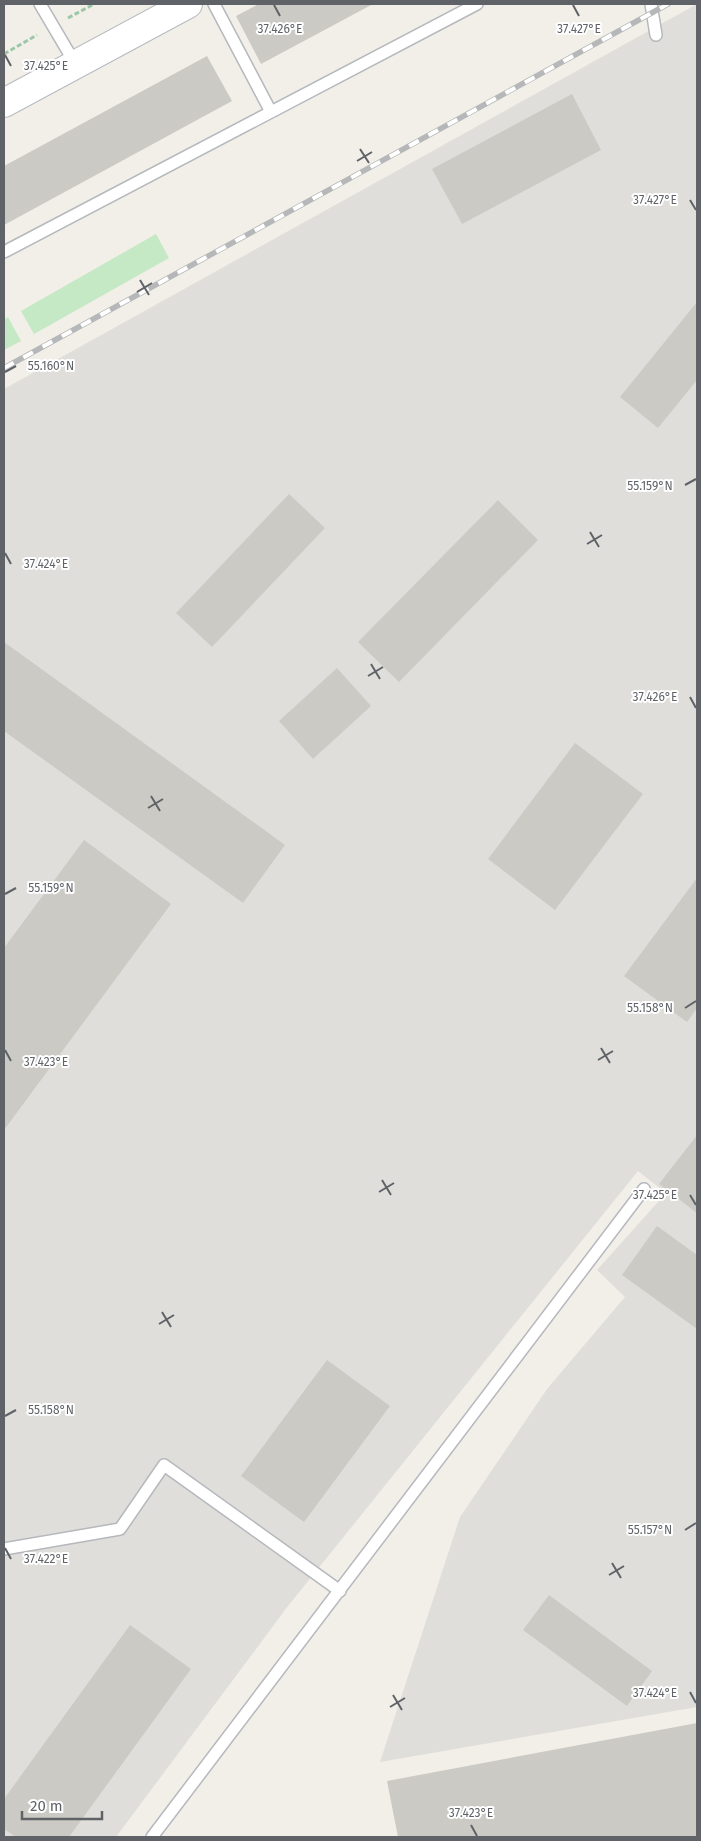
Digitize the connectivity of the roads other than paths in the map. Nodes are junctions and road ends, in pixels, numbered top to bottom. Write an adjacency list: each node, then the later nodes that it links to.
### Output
1 (40, 4): 7 (lane)
2 (188, 4): 7 (street)
3 (214, 4): 9 (lane)
4 (477, 4): 9 (lane)
5 (651, 4): 6 (lane)
6 (656, 35)
7 (76, 65): 8 (street)
8 (4, 103)
9 (272, 112): 10 (lane)
10 (4, 252)
11 (644, 1189): 13 (lane)
12 (4, 1549): 13 (lane)
13 (340, 1591): 14 (lane)
14 (152, 1837)

